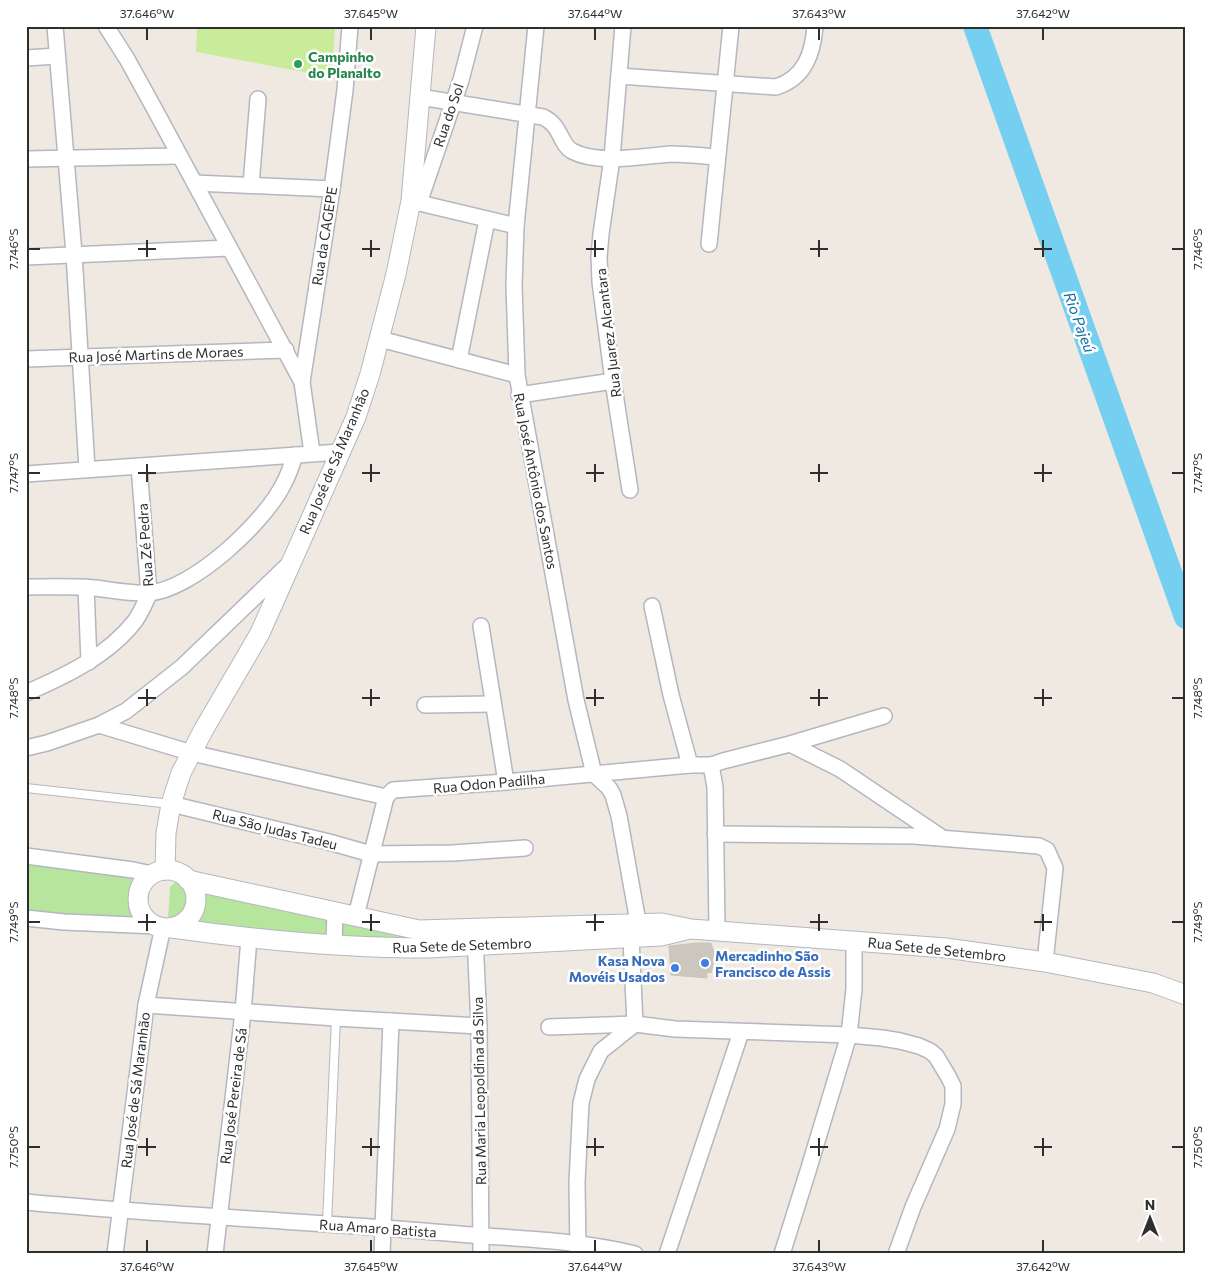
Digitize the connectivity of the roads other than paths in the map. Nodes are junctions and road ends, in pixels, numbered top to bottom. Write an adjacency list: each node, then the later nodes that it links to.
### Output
1 (55, 26): 10 (street)
2 (106, 26): 18 (street)
3 (350, 26): 25 (street, Rua da CAGEPE)
4 (426, 26): 14 (street, Rua José de Sá Maranhão)
5 (475, 26): 16 (street, Rua do Sol)
6 (536, 26): 17 (street, Rua José Antônio dos Santos)
7 (623, 26): 12 (street, Rua Juarez Alcantara)
8 (731, 26): 13 (street)
9 (815, 26): 13 (street)
10 (57, 56): 11 (street); 20 (street)
11 (26, 58)
12 (619, 76): 13 (street); 21 (street, Rua Juarez Alcantara)
13 (725, 84): 19 (street)
14 (420, 97): 16 (street); 26 (street, Rua José de Sá Maranhão)
15 (258, 99): 24 (street)
16 (453, 104): 17 (street); 26 (street, Rua do Sol)
17 (527, 116): 21 (street); 28 (street, Rua José Antônio dos Santos)
18 (178, 156): 20 (street); 23 (street)
19 (717, 157): 21 (street); 29 (street)
20 (65, 158): 22 (street); 31 (street)
21 (612, 158): 39 (street, Rua Juarez Alcantara)
22 (26, 159)
23 (195, 183): 24 (street); 30 (street)
24 (251, 184): 25 (street)
25 (332, 189): 40 (street, Rua da CAGEPE)
26 (415, 202): 27 (street); 33 (street, Rua José de Sá Maranhão)
27 (487, 220): 28 (street); 37 (street)
28 (516, 226): 38 (street, Rua José Antônio dos Santos)
29 (709, 244)
30 (229, 248): 31 (street); 34 (street)
31 (74, 254): 32 (street); 35 (street)
32 (26, 257)
33 (380, 339): 37 (street); 42 (street, Rua José de Sá Maranhão)
34 (286, 350): 35 (street, Rua José Martins de Moraes); 40 (street)
35 (80, 357): 36 (street, Rua José Martins de Moraes); 46 (street)
36 (26, 359)
37 (459, 360): 38 (street)
38 (516, 375): 41 (street, Rua José Antônio dos Santos)
39 (613, 381): 41 (street); 48 (street, Rua Juarez Alcantara)
40 (302, 382): 43 (street)
41 (520, 395): 66 (street, Rua José Antônio dos Santos)
42 (340, 452): 43 (street); 49 (street, Rua José de Sá Maranhão)
43 (312, 453): 44 (street)
44 (295, 455): 45 (street); 52 (street)
45 (139, 466): 46 (street); 52 (street, Rua Zé Pedra)
46 (87, 469): 47 (street)
47 (28, 472)
48 (630, 490)
49 (291, 562): 60 (street); 63 (street, Rua José de Sá Maranhão)
50 (26, 587): 51 (street)
51 (86, 587): 52 (street); 55 (street)
52 (149, 594): 55 (street)
53 (652, 606): 64 (street)
54 (481, 626): 57 (street)
55 (89, 662): 56 (street)
56 (26, 693)
57 (493, 704): 58 (street); 67 (street)
58 (425, 705)
59 (884, 716): 61 (street, Rua Odon Padilha)
60 (98, 725): 62 (street); 63 (street)
61 (790, 744): 65 (street, Rua Odon Padilha); 72 (street)
62 (26, 748)
63 (192, 752): 69 (street); 70 (street, Rua José de Sá Maranhão)
64 (690, 765): 65 (street, Rua Odon Padilha); 66 (street, Rua Odon Padilha)
65 (711, 765): 71 (street)
66 (594, 774): 67 (street, Rua Odon Padilha); 82 (street)
67 (506, 782): 69 (street, Rua Odon Padilha)
68 (26, 788): 70 (lane, Rua São Judas Tadeu)
69 (386, 797): 74 (street)
70 (171, 804): 74 (street, Rua São Judas Tadeu); 76 (street, Rua José de Sá Maranhão)
71 (715, 834): 72 (street); 83 (street)
72 (942, 837): 89 (street)
73 (525, 848): 74 (street, Rua São Judas Tadeu)
74 (371, 854): 79 (street)
75 (26, 856): 76 (street)
76 (158, 872): 77 (street); 81 (street)
77 (188, 880): 78 (street, Rua Sete de Setembro); 81 (street)
78 (335, 911): 79 (street, Rua Sete de Setembro); 88 (street)
79 (356, 916): 86 (street, Rua Sete de Setembro)
80 (26, 918): 81 (street)
81 (164, 927): 85 (street, Rua Sete de Setembro); 91 (street, Rua José de Sá Maranhão)
82 (634, 930): 83 (street, Rua Sete de Setembro); 84 (street, Rua Sete de Setembro); 95 (street)
83 (717, 930): 87 (street, Rua Sete de Setembro)
84 (475, 937): 86 (street, Rua Sete de Setembro); 96 (street, Rua Maria Leopoldina da Silva)
85 (249, 938): 88 (street, Rua Sete de Setembro); 92 (street, Rua José Pereira de Sá)
86 (428, 939): 88 (street, Rua Sete de Setembro)
87 (854, 940): 89 (street, Rua Sete de Setembro); 99 (street)
88 (334, 944)
89 (1045, 962): 90 (street, Rua Sete de Setembro)
90 (1183, 994)
91 (146, 1004): 92 (street); 101 (street, Rua José de Sá Maranhão)
92 (244, 1012): 93 (street); 102 (street, Rua José Pereira de Sá)
93 (336, 1018): 94 (street); 103 (lane)
94 (391, 1021): 96 (street); 104 (street)
95 (635, 1024): 97 (street); 98 (street); 106 (street)
96 (479, 1026): 105 (street, Rua Maria Leopoldina da Silva)
97 (549, 1027)
98 (740, 1032): 99 (street); 112 (street)
99 (849, 1035): 113 (street); 114 (street)
100 (26, 1202): 101 (street, Rua Amaro Batista)
101 (120, 1210): 102 (street, Rua Amaro Batista); 107 (street, Rua José de Sá Maranhão)
102 (219, 1216): 103 (street, Rua Amaro Batista); 108 (street, Rua José Pereira de Sá)
103 (327, 1224): 104 (street, Rua Amaro Batista)
104 (382, 1227): 105 (street, Rua Amaro Batista); 109 (street)
105 (481, 1236): 106 (street, Rua Amaro Batista); 110 (street, Rua Maria Leopoldina da Silva)
106 (578, 1249): 111 (street, Rua Amaro Batista)
107 (115, 1254)
108 (215, 1254)
109 (382, 1254)
110 (481, 1254)
111 (635, 1254)
112 (667, 1254)
113 (782, 1254)
114 (896, 1254)

